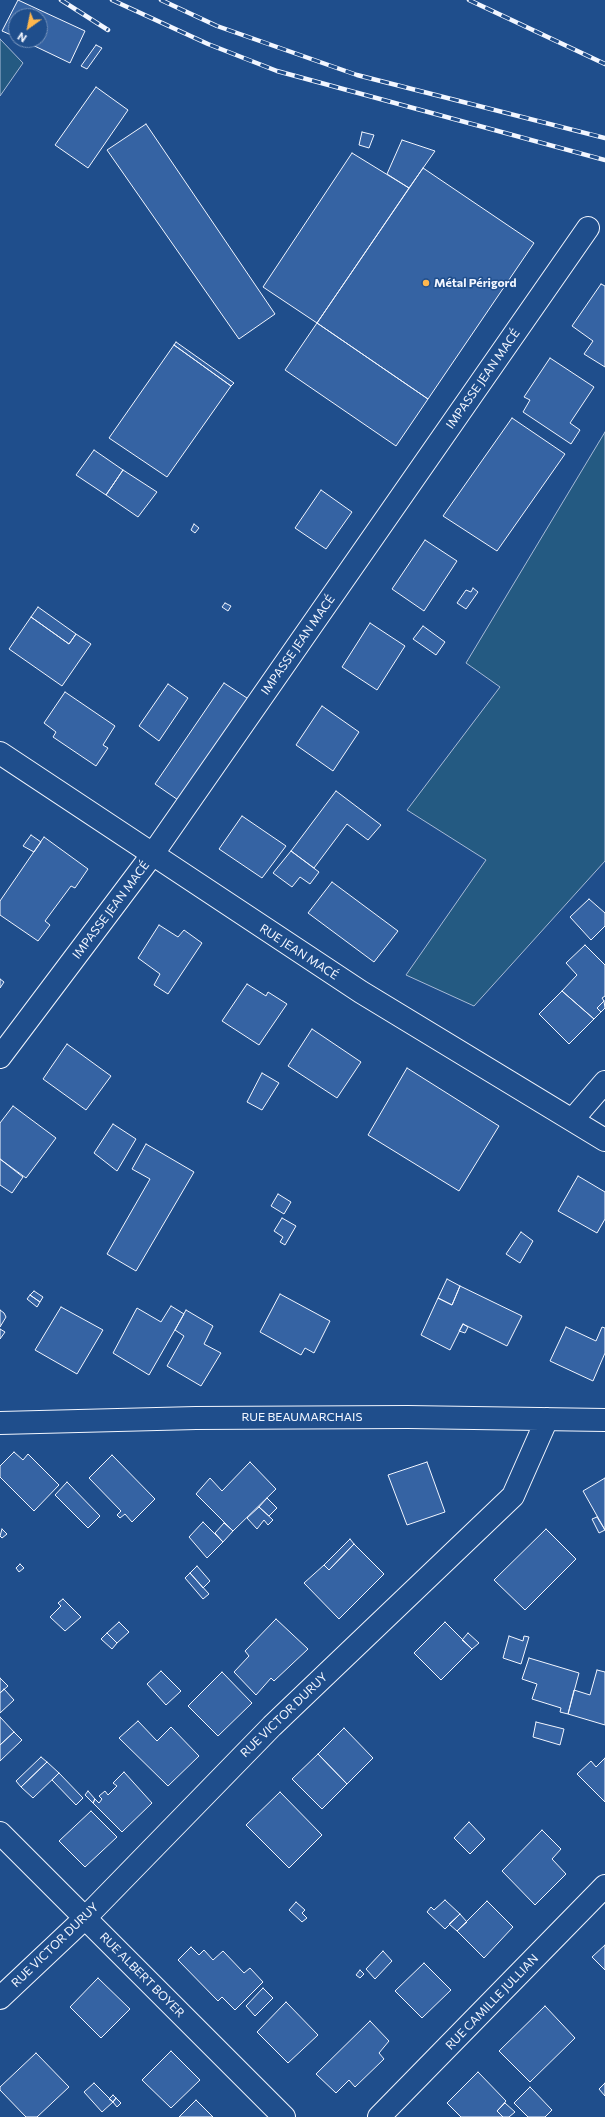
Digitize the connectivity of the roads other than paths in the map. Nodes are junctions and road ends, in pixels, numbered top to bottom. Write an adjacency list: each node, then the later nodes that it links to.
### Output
1 (588, 228): 3 (street, IMPASSE JEAN MACÉ)
2 (0, 753): 3 (street, RUE JEAN MACÉ)
3 (152, 855): 4 (street, IMPASSE JEAN MACÉ); 6 (street, RUE JEAN MACÉ)
4 (0, 1057)
5 (605, 1082): 6 (street)
6 (573, 1119): 7 (street, RUE JEAN MACÉ)
7 (605, 1140)
8 (547, 1419): 9 (street, RUE BEAUMARCHAIS); 10 (street, RUE BEAUMARCHAIS); 13 (street, RUE VICTOR DURUY)
9 (605, 1420)
10 (0, 1423)
11 (0, 1833): 13 (street, RUE ALBERT BOYER)
12 (605, 1886): 16 (street, RUE CAMILLE JULLIAN)
13 (85, 1918): 14 (street, RUE VICTOR DURUY); 15 (street, RUE ALBERT BOYER)
14 (0, 1998)
15 (284, 2117)
16 (379, 2117)

